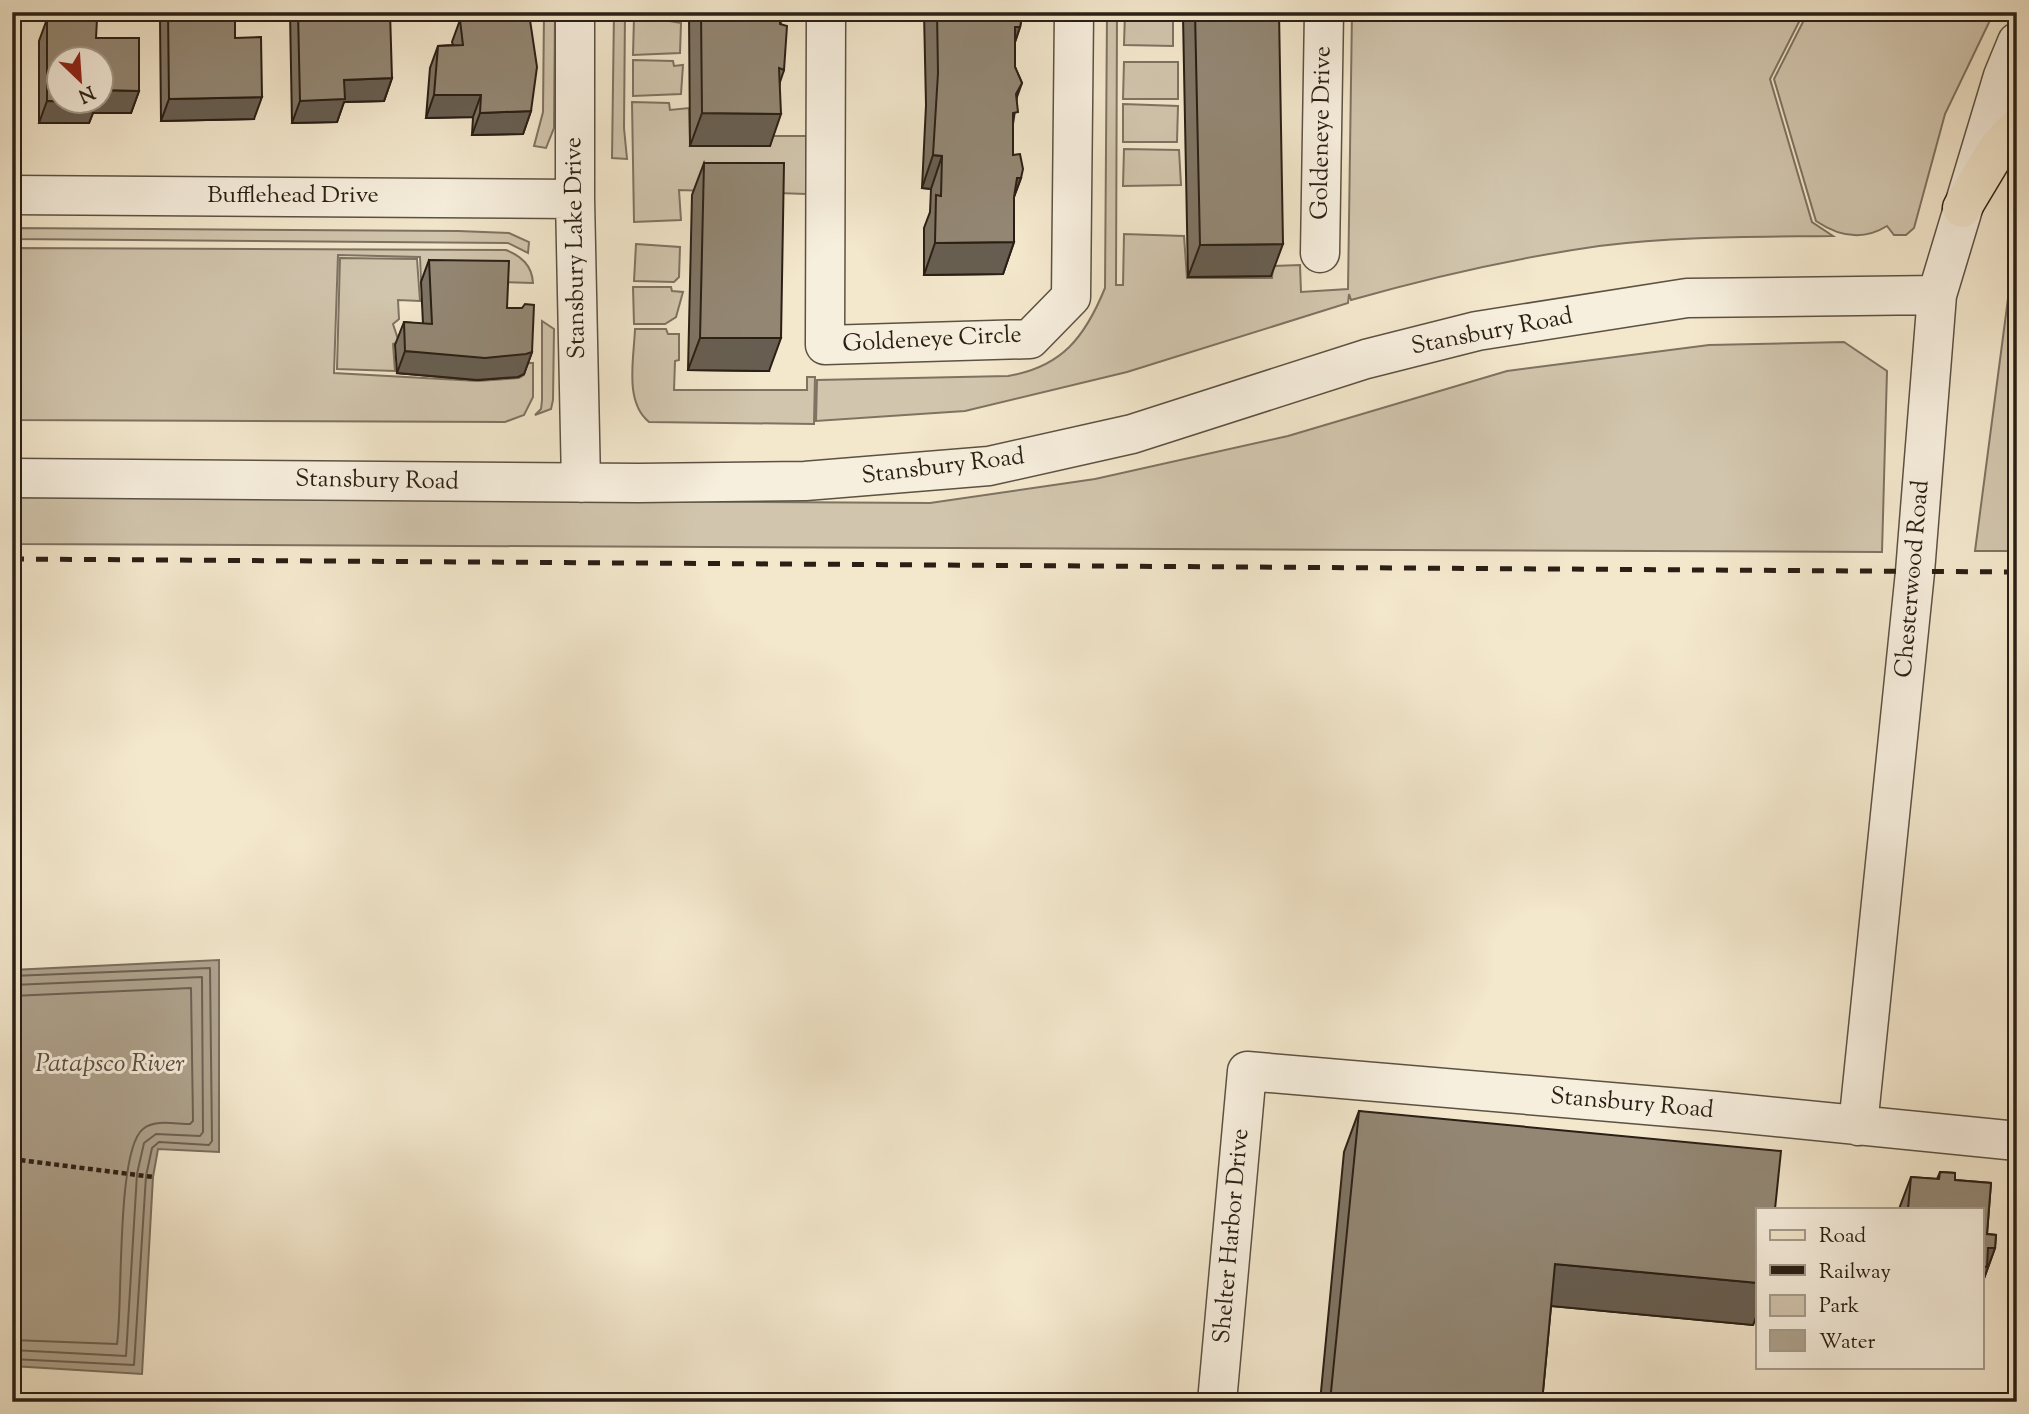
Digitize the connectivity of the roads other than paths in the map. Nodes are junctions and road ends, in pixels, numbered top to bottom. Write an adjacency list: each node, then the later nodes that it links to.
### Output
1 (575, 12): 8 (street, Stansbury Lake Drive)
2 (826, 12): 3 (street, Goldeneye Circle)
3 (1073, 12)
4 (1324, 12): 10 (street, Goldeneye Drive)
5 (2017, 42): 9 (street, Chesterwood Road)
6 (2017, 128): 9 (main road)
7 (12, 195): 8 (street, Bufflehead Drive)
8 (575, 199): 13 (street, Stansbury Lake Drive)
9 (1962, 208): 11 (street, Chesterwood Road)
10 (1320, 253)
11 (1937, 295): 13 (street, Stansbury Road); 15 (street, Chesterwood Road)
12 (12, 478): 13 (street, Stansbury Road)
13 (581, 483)
14 (1247, 1071): 15 (street, Stansbury Road); 17 (street, Shelter Harbor Drive)
15 (1858, 1126): 16 (street, Stansbury Road)
16 (2017, 1141)
17 (1217, 1402)

